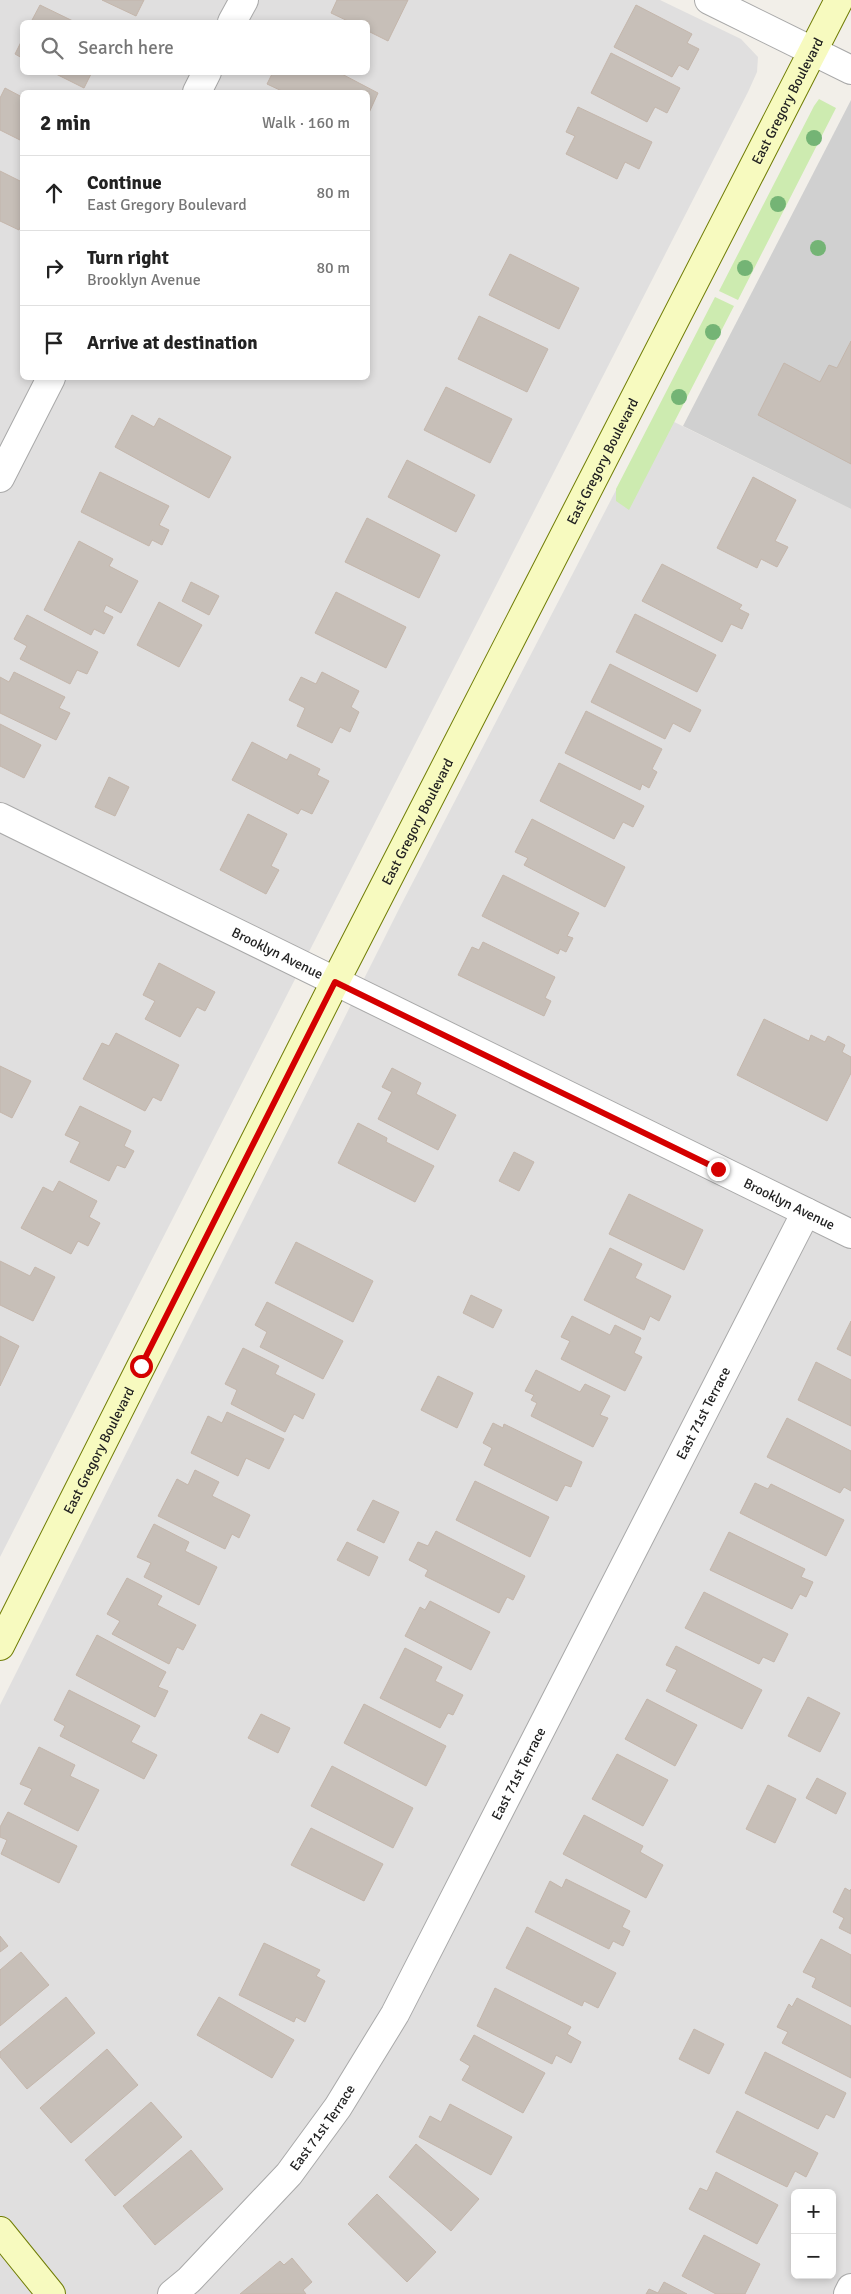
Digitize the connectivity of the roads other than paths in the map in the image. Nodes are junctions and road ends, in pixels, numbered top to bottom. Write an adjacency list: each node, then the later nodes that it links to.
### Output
1 (244, 0): 4 (street)
2 (709, 0): 5 (street)
3 (838, 0): 5 (main road, East Gregory Boulevard)
4 (233, 20)
5 (813, 51): 6 (street); 12 (main road, East Gregory Boulevard)
6 (851, 70)
7 (205, 75): 8 (street)
8 (197, 90)
9 (50, 380): 10 (street)
10 (0, 478)
11 (0, 817): 12 (street, Brooklyn Avenue)
12 (335, 982): 13 (street, Brooklyn Avenue); 15 (main road, East Gregory Boulevard)
13 (806, 1212): 14 (street, Brooklyn Avenue); 19 (street, East 71st Terrace)
14 (851, 1234)
15 (0, 1646)
16 (0, 2231): 18 (main road)
17 (851, 2288): 20 (street)
18 (52, 2294)
19 (172, 2294)
20 (848, 2294)

